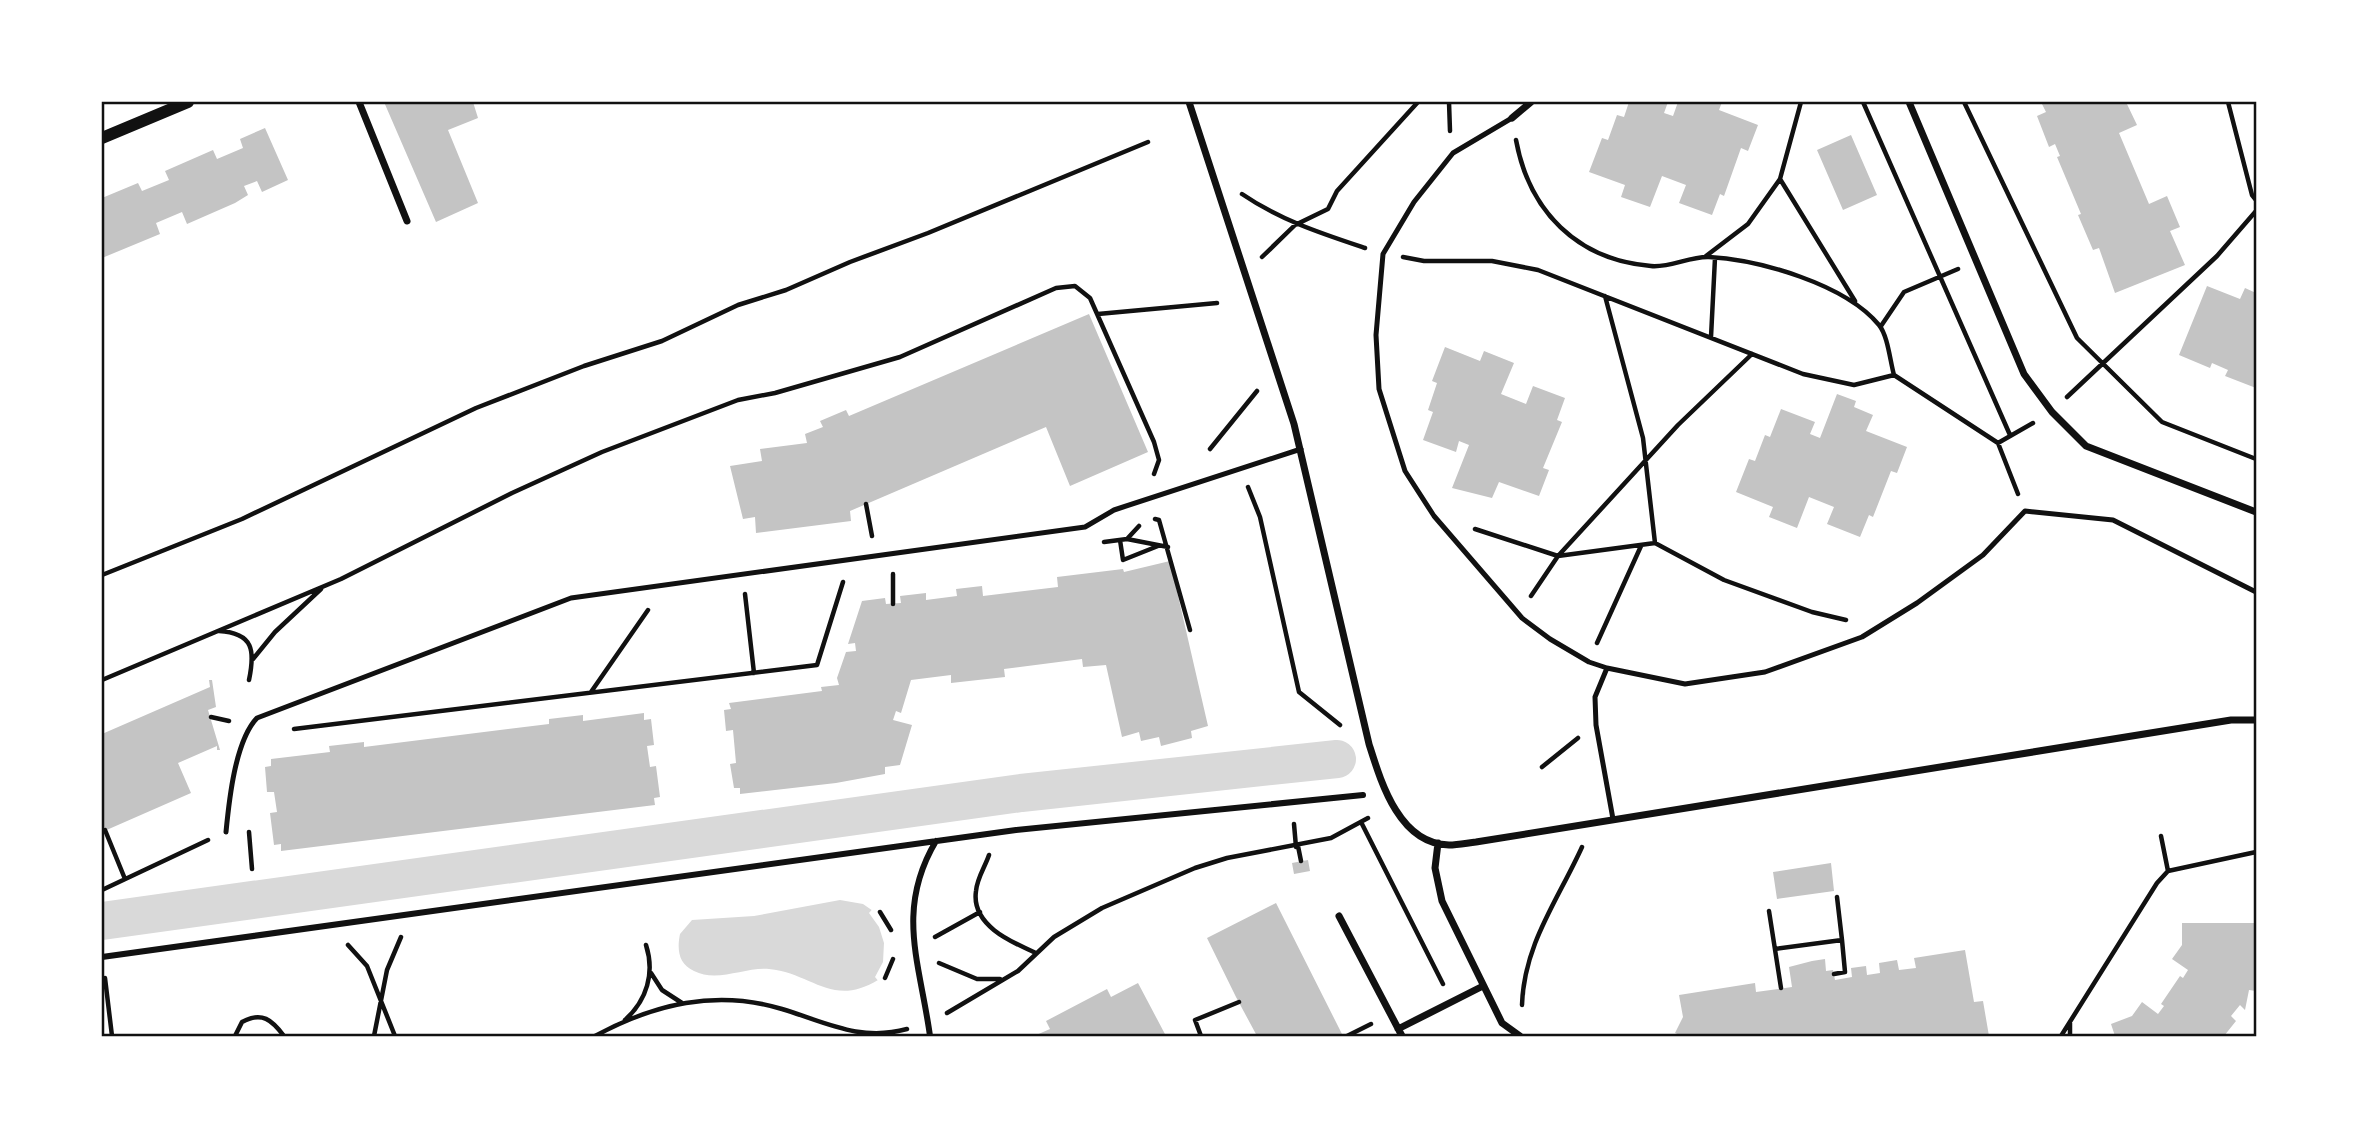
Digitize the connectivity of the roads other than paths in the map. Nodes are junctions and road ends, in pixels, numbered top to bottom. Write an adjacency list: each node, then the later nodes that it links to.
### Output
1 (188, 102): 7 (street)
2 (359, 102): 8 (street)
3 (1189, 102): 9 (street)
4 (1531, 102): 6 (street)
5 (1909, 102): 10 (street)
6 (1512, 118): 12 (lane)
7 (102, 138)
8 (407, 221)
9 (1301, 449): 16 (lane); 18 (street)
10 (2256, 512)
11 (2256, 592): 12 (lane)
12 (1607, 668): 15 (lane)
13 (2256, 720): 15 (street)
14 (1363, 796): 17 (street)
15 (1613, 819): 18 (street)
16 (226, 832)
17 (936, 841): 20 (street); 23 (street)
18 (1438, 843): 21 (street)
19 (1339, 916): 22 (street)
20 (102, 957)
21 (1483, 986): 22 (street); 25 (street)
22 (1398, 1028): 24 (street)
23 (930, 1037)
24 (1402, 1037)
25 (1520, 1037)

